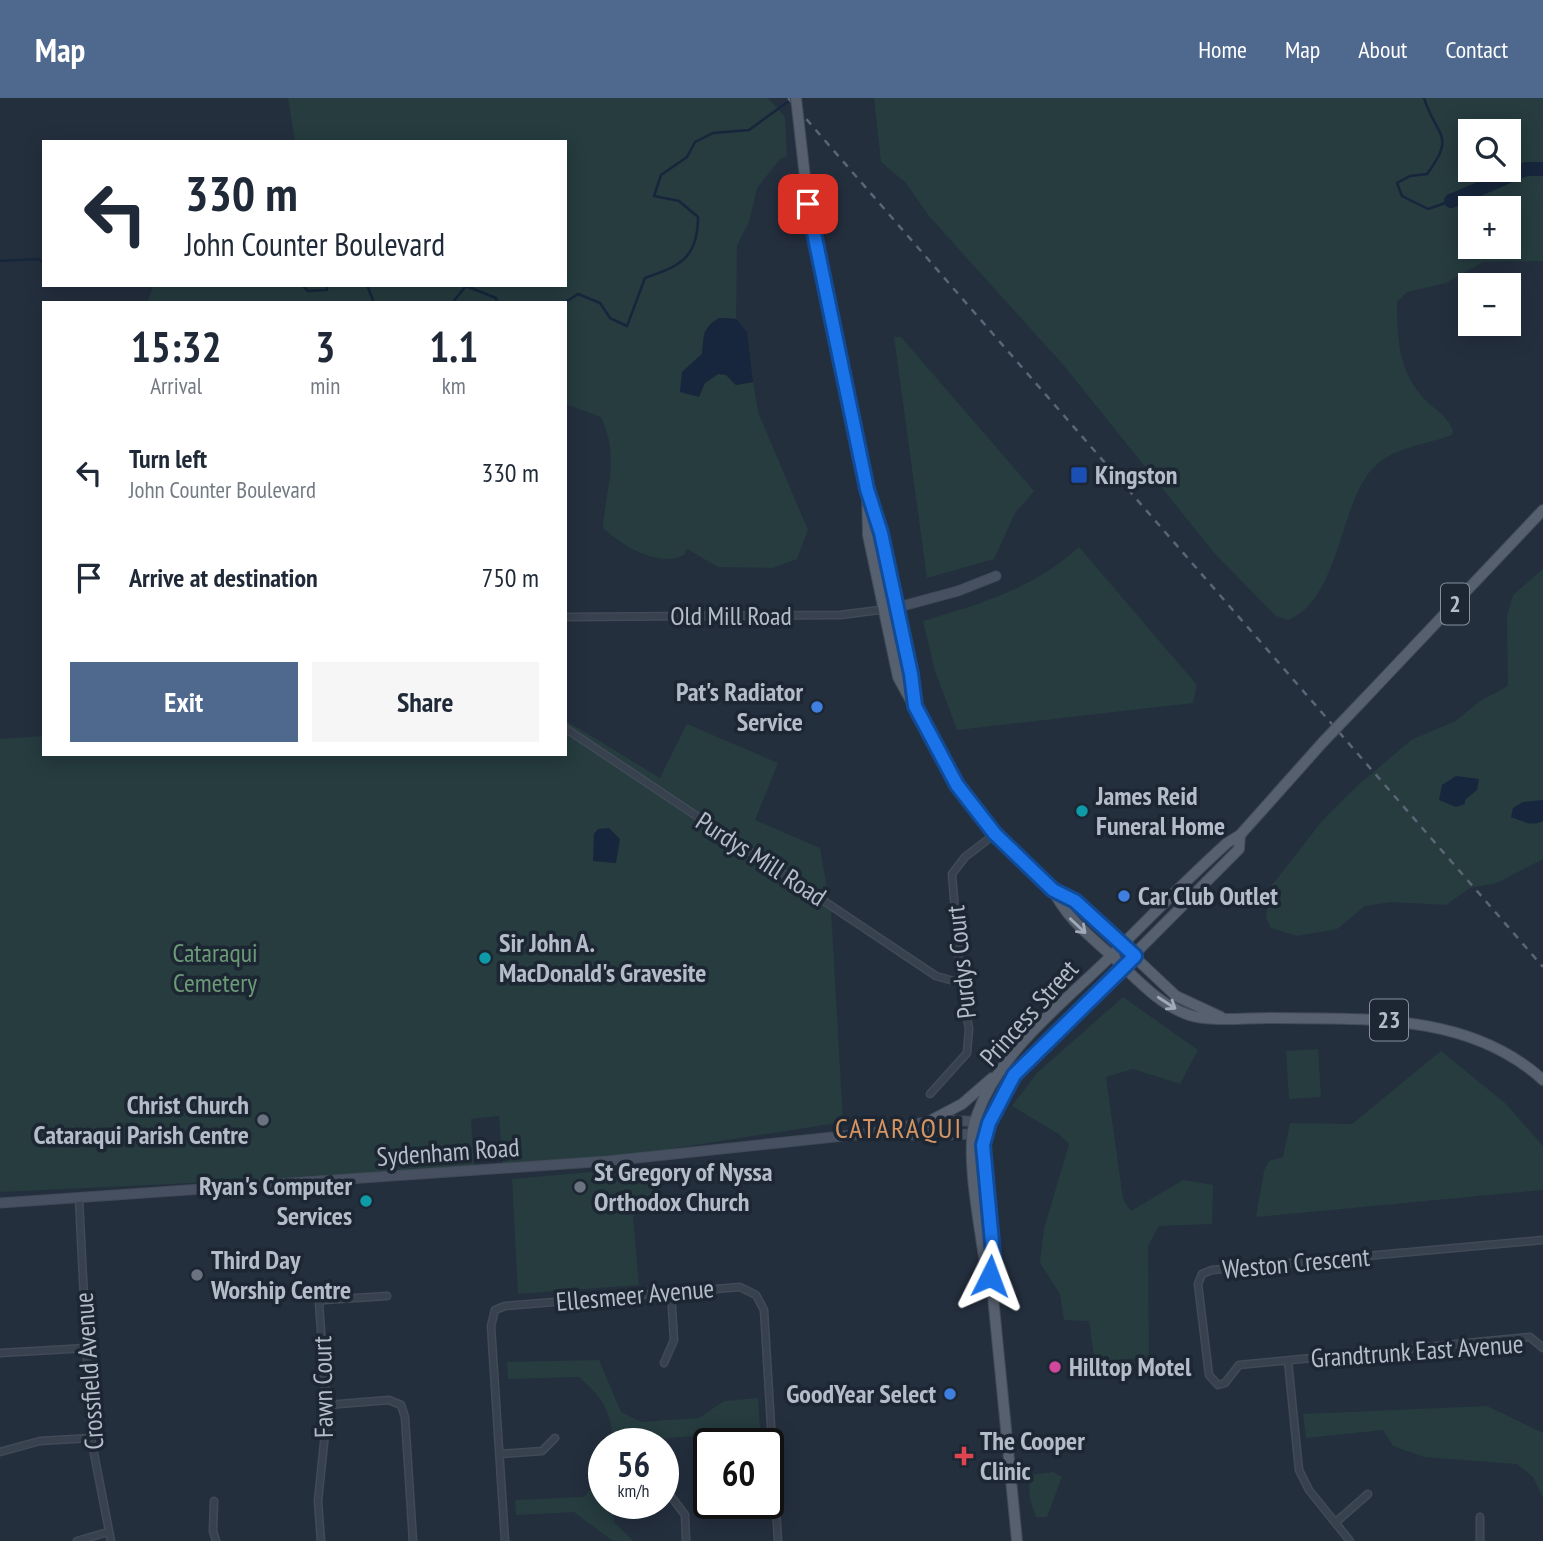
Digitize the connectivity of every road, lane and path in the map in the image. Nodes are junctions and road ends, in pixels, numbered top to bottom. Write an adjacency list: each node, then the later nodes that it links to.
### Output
1 (796, 98): 2 (main road, bridge)
2 (867, 489): 5 (main road); 6 (main road)
3 (1543, 510): 11 (main road, Princess Street / 2, bridge)
4 (996, 576): 5 (main road)
5 (895, 608): 6 (street, Old Mill Road); 8 (main road)
6 (882, 610): 7 (street, Old Mill Road); 8 (main road)
7 (567, 617)
8 (915, 706): 10 (main road)
9 (567, 729): 17 (street, Purdys Mill Road)
10 (995, 834): 12 (main road); 17 (street, Purdys Court)
11 (1240, 835): 13 (main road, Princess Street / 2); 15 (main road, Princess Street / 2)
12 (1053, 890): 13 (main road); 14 (main road, one-way to 14)
13 (1123, 943): 14 (main road, Princess Street / 2); 15 (main road)
14 (1111, 956): 16 (main road, 23); 19 (main road, Princess Street / 2)
15 (1135, 956): 16 (main road, Princess Street / 2); 18 (main road, 23)
16 (1124, 967): 18 (main road, 23, one-way to 18); 24 (main road, Princess Street / 2)
17 (961, 984): 21 (street, Purdys Court)
18 (1221, 1017): 20 (main road, 23)
19 (997, 1072): 22 (main road, Princess Street / 2); 23 (main road)
20 (1543, 1080)
21 (930, 1094)
22 (975, 1121): 23 (main road, Sydenham Road); 24 (main road, Sydenham Road); 26 (main road, Princess Street / 2)
23 (924, 1124): 25 (main road, Sydenham Road)
24 (987, 1129): 26 (main road, Sydenham Road); 30 (main road, Princess Street / 2)
25 (898, 1131): 26 (main road, Sydenham Road); 27 (main road, Sydenham Road)
26 (973, 1133): 30 (main road, Princess Street / 2)
27 (79, 1199): 28 (main road, Sydenham Road); 33 (street, Crossfield Avenue)
28 (0, 1203)
29 (1543, 1240): 36 (street, Weston Crescent)
30 (990, 1276): 57 (main road, Princess Street / 2)
31 (671, 1292): 37 (street); 42 (street, Ellesmeer Avenue); 56 (street, Ellesmeer Avenue)
32 (387, 1296): 38 (street, Fawn Court)
33 (87, 1348): 35 (street); 39 (street, Crossfield Avenue)
34 (1543, 1348): 36 (street, Grandtrunk East Avenue)
35 (0, 1353)
36 (1288, 1361): 47 (street)
37 (664, 1363)
38 (327, 1405): 52 (street, Fawn Court); 53 (street)
39 (91, 1438): 41 (street); 48 (street, Crossfield Avenue)
40 (555, 1438): 42 (street)
41 (0, 1452)
42 (499, 1454): 54 (street, Ellesmeer Avenue)
43 (1368, 1494): 47 (street)
44 (214, 1501): 51 (street)
45 (679, 1507): 55 (street)
46 (1480, 1517): 59 (street)
47 (1336, 1522): 58 (street)
48 (108, 1532): 49 (street); 50 (street, Crossfield Avenue)
49 (78, 1541)
50 (111, 1541)
51 (216, 1541)
52 (321, 1541)
53 (413, 1541)
54 (505, 1541)
55 (686, 1541)
56 (778, 1541)
57 (1017, 1541)
58 (1350, 1541)
59 (1480, 1541)

